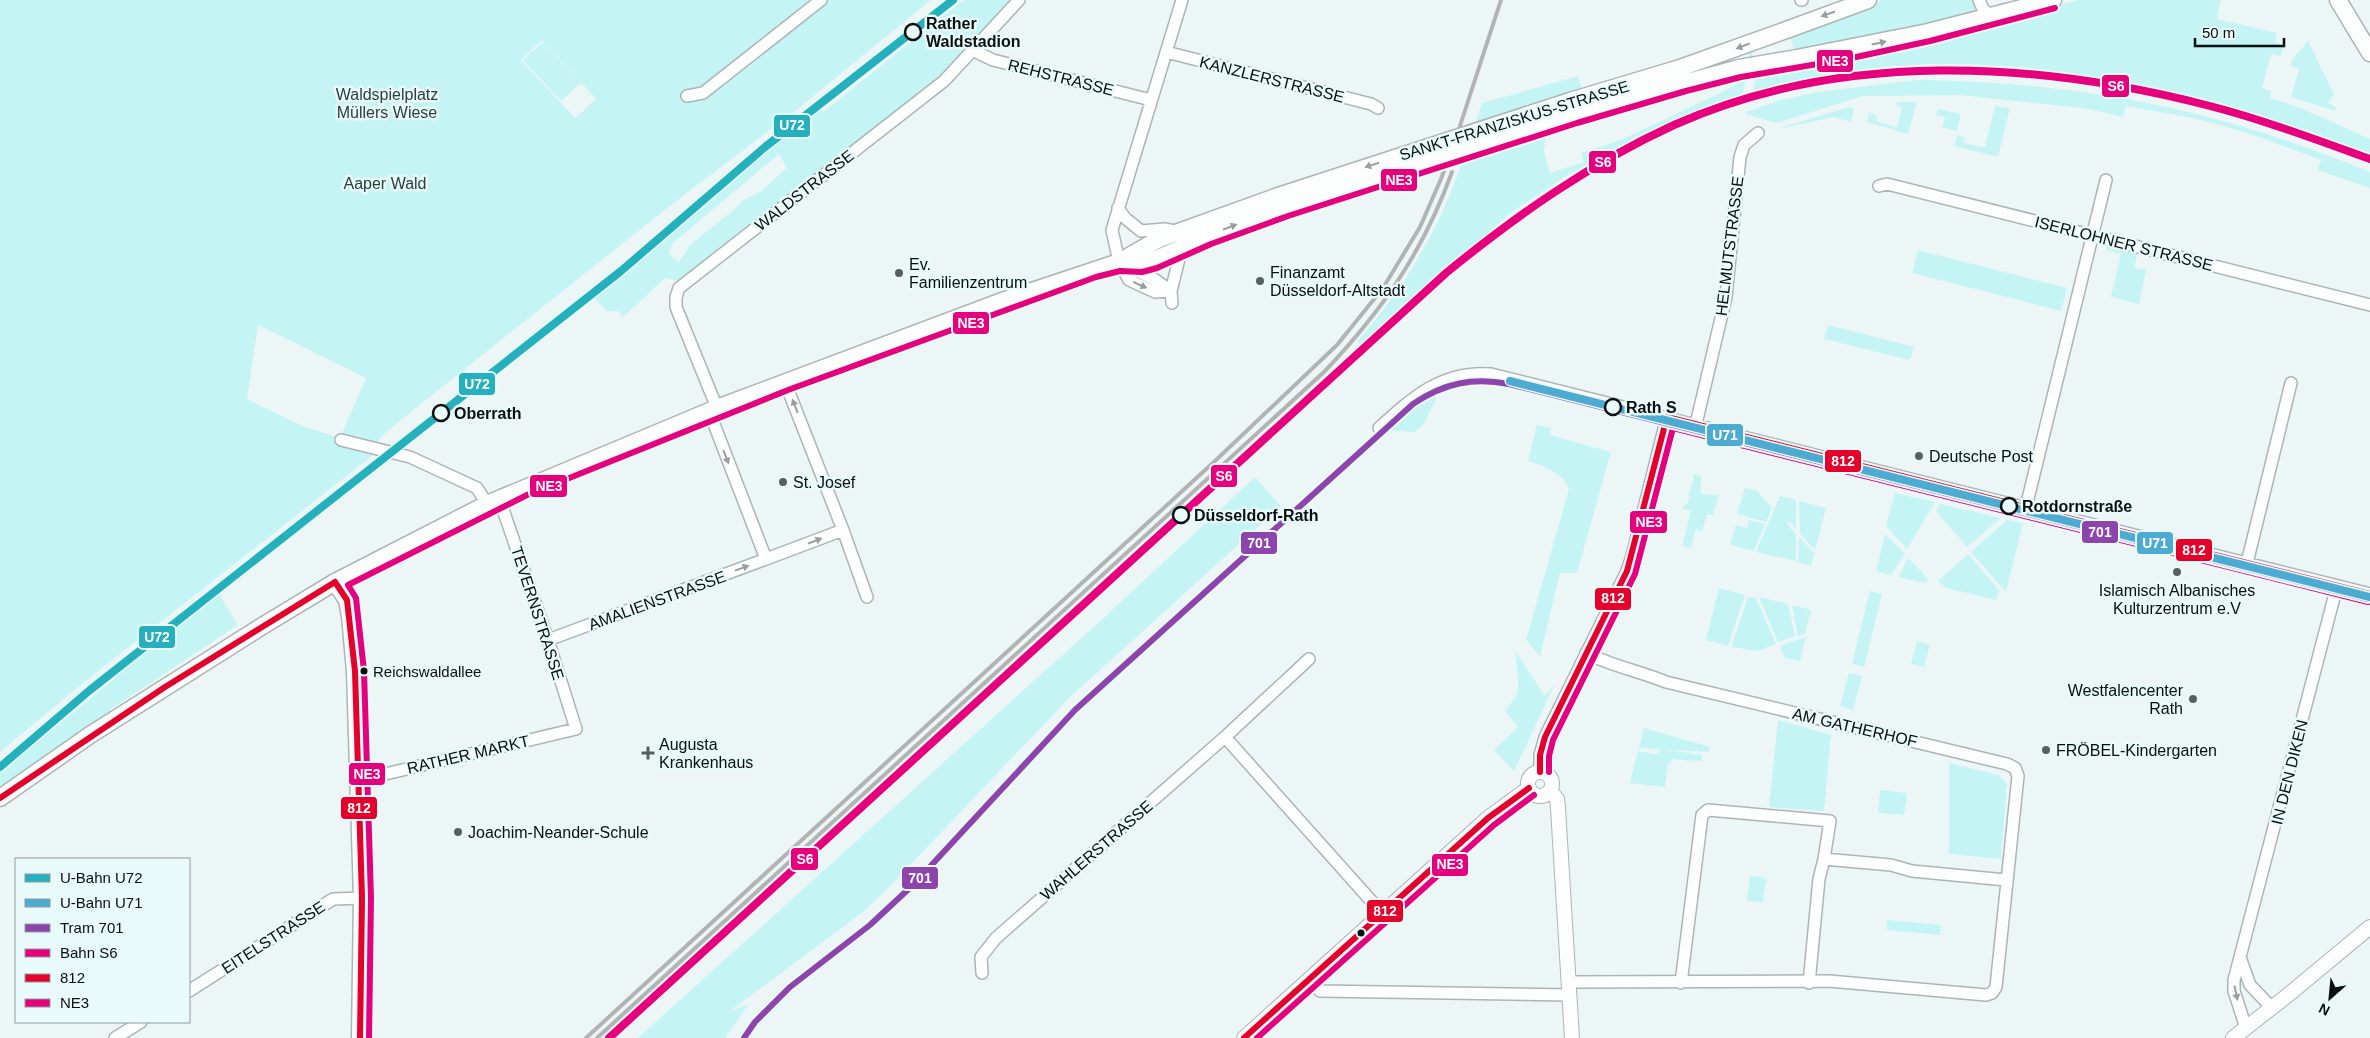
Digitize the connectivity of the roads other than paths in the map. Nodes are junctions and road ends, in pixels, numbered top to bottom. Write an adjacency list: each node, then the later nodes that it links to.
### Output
1 (821, 0): 14 (street)
2 (1020, 0): 11 (street, WALDSTRASSE)
3 (1182, 0): 12 (street)
4 (1868, 0): 20 (main road, SANKT-FRANZISKUS-STRASSE, one-way to 20, bridge)
5 (1979, 0): 9 (street)
6 (2053, 0): 9 (main road, SANKT-FRANZISKUS-STRASSE)
7 (2338, 0): 10 (main road)
8 (2350, 0): 10 (main road)
9 (1991, 16): 20 (main road, SANKT-FRANZISKUS-STRASSE, one-way to 9, bridge)
10 (2360, 33): 13 (main road)
11 (972, 50): 15 (street, REHSTRASSE); 31 (street, WALDSTRASSE)
12 (1166, 52): 15 (street); 16 (street, KANZLERSTRASSE)
13 (2370, 53)
14 (687, 96)
15 (1150, 100): 21 (street)
16 (1378, 108)
17 (1758, 133): 33 (street, HELMUTSTRASSE)
18 (2106, 180): 23 (street)
19 (1879, 186): 23 (street, ISERLOHNER STRASSE)
20 (1283, 201): 22 (main road, SANKT-FRANZISKUS-STRASSE); 24 (main road, SANKT-FRANZISKUS-STRASSE, one-way to 20)
21 (1118, 208): 22 (street); 25 (street)
22 (1177, 232): 25 (main road, SANKT-FRANZISKUS-STRASSE)
23 (2092, 235): 28 (street, ISERLOHNER STRASSE); 37 (street)
24 (1188, 244): 25 (main road, SANKT-FRANZISKUS-STRASSE); 26 (street)
25 (1119, 262): 26 (street); 29 (main road)
26 (1171, 291): 27 (street)
27 (1172, 304)
28 (2370, 305)
29 (786, 382): 31 (main road); 38 (street, one-way to 29)
30 (2291, 383): 40 (street)
31 (713, 410): 36 (main road); 39 (street, WALDSTRASSE, one-way to 39)
32 (1667, 417): 33 (street); 34 (street); 46 (street)
33 (1696, 424): 37 (street)
34 (1379, 428)
35 (341, 440): 36 (street)
36 (493, 501): 41 (main road); 45 (street, TEVERNSTRASSE)
37 (2026, 507): 40 (street)
38 (843, 530): 39 (street, AMALIENSTRASSE, one-way to 38); 44 (street)
39 (766, 559): 45 (street, AMALIENSTRASSE, one-way to 39)
40 (2246, 563): 42 (street)
41 (336, 582): 51 (main road); 54 (main road)
42 (2337, 586): 43 (street); 60 (street, IN DEN DIKEN)
43 (2370, 594)
44 (867, 597)
45 (548, 640): 48 (street, TEVERNSTRASSE)
46 (1586, 653): 50 (street); 56 (street, AM GATHERHOF)
47 (1309, 659): 49 (street, WAHLERSTRASSE)
48 (576, 729): 51 (street, RATHER MARKT)
49 (1225, 737): 58 (street); 61 (street, WAHLERSTRASSE)
50 (1540, 772): 52 (street); 53 (street)
51 (360, 780): 57 (main road)
52 (1529, 788): 53 (street); 58 (street)
53 (1550, 791): 65 (street)
54 (0, 798)
55 (1824, 859): 56 (street); 63 (street); 64 (street)
56 (2006, 880): 64 (street, AM GATHERHOF)
57 (362, 898): 66 (street, EITELSTRASSE); 71 (main road)
58 (1382, 913): 62 (street)
59 (2370, 927): 67 (street)
60 (2240, 958): 67 (street); 69 (street, IN DEN DIKEN, one-way to 69)
61 (982, 973)
62 (1309, 980): 65 (street, AM GATHERHOF); 72 (street)
63 (1681, 983): 64 (street, AM GATHERHOF); 65 (street, AM GATHERHOF)
64 (1809, 983)
65 (1569, 988): 73 (street)
66 (190, 991)
67 (2272, 1008): 69 (street)
68 (139, 1023): 70 (street)
69 (2246, 1028): 74 (street)
70 (115, 1038)
71 (360, 1038)
72 (1244, 1038)
73 (1572, 1038)
74 (2233, 1038)

